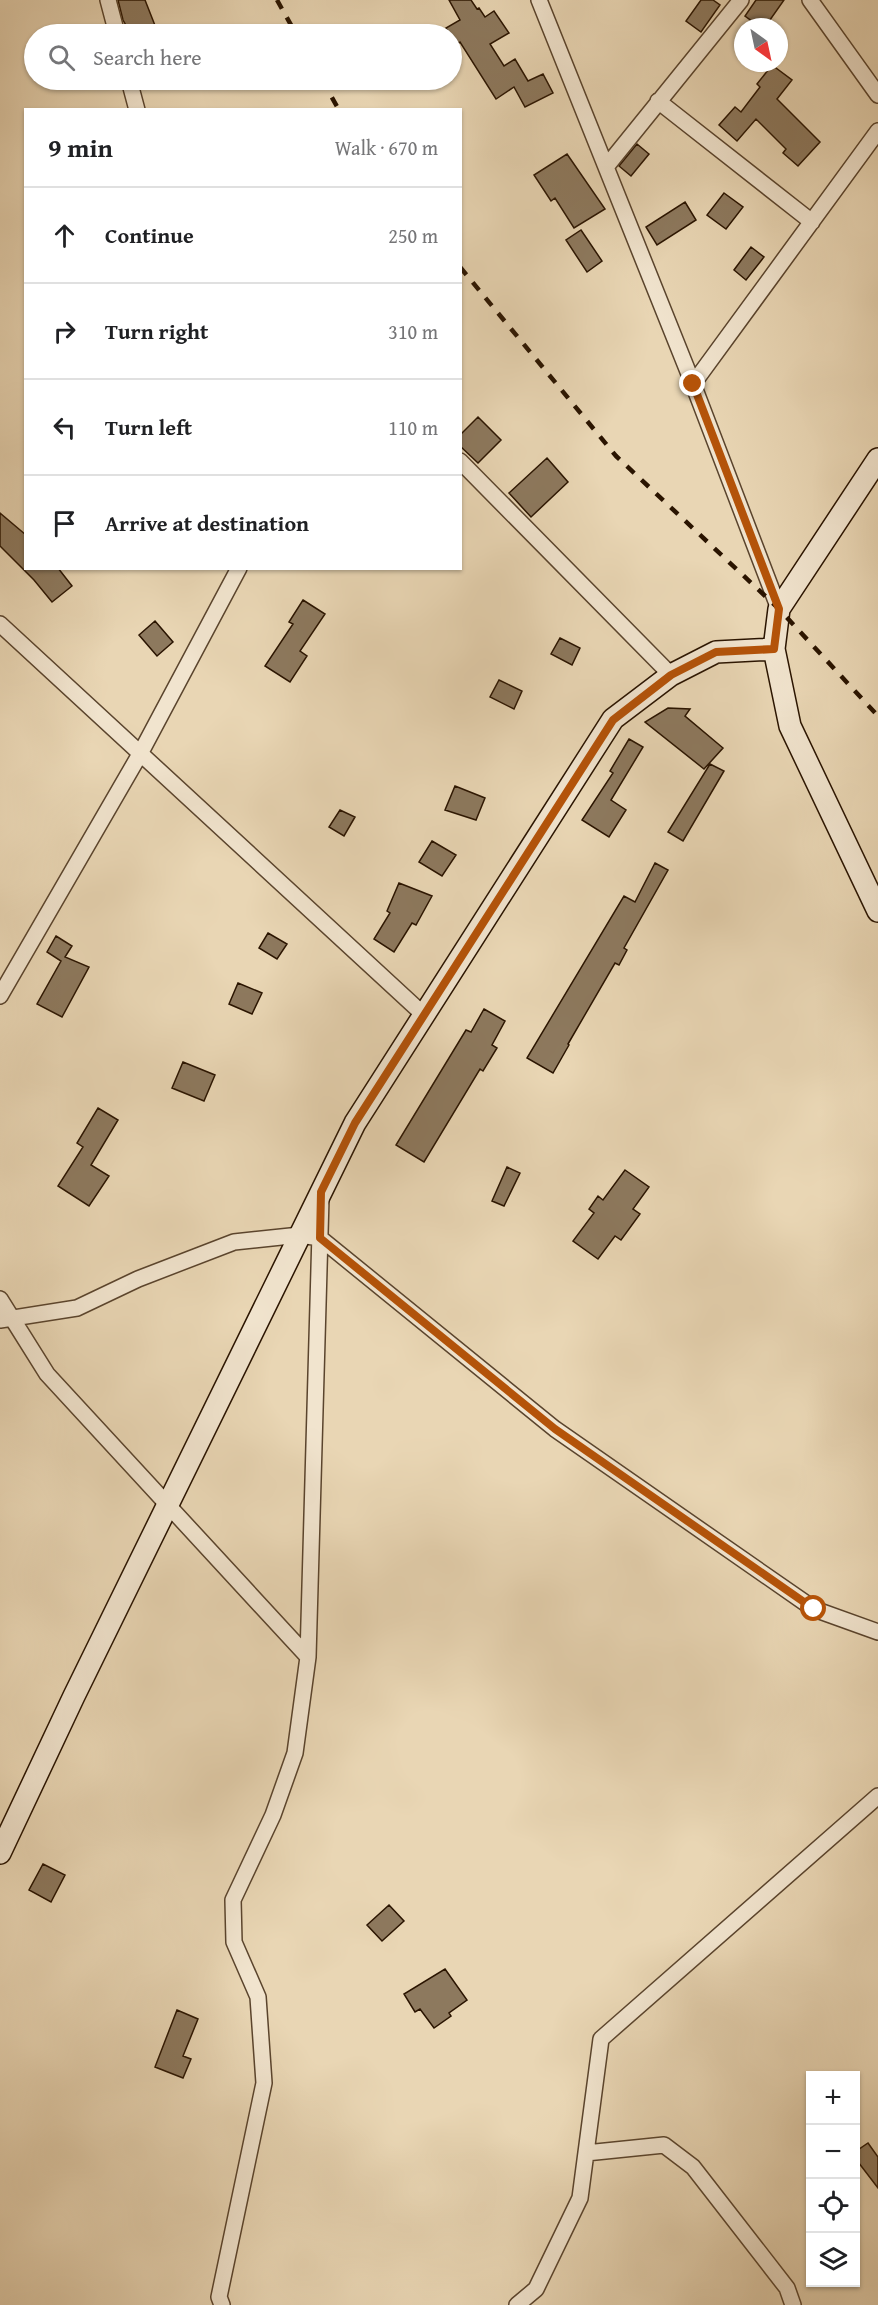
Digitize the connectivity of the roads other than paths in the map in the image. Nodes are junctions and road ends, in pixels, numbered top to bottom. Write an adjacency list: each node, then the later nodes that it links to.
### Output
1 (108, 0): 5 (street)
2 (539, 0): 11 (street)
3 (741, 0): 8 (street)
4 (810, 0): 7 (street)
5 (114, 24)
6 (132, 90): 9 (street)
7 (878, 95)
8 (658, 101): 11 (street); 12 (street)
9 (136, 108)
10 (878, 131): 12 (street)
11 (606, 167): 13 (street)
12 (812, 222): 13 (street)
13 (693, 384): 17 (street)
14 (878, 459): 17 (main road)
15 (462, 463): 20 (street)
16 (238, 570): 21 (street)
17 (779, 609): 19 (main road)
18 (0, 624): 21 (street)
19 (774, 649): 20 (main road); 22 (main road)
20 (671, 675): 24 (main road)
21 (140, 754): 23 (street); 24 (street)
22 (878, 911)
23 (0, 996)
24 (424, 1015): 25 (main road)
25 (310, 1236): 27 (street); 28 (main road); 29 (street); 30 (street)
26 (0, 1299): 27 (street)
27 (6, 1320): 28 (street)
28 (168, 1505): 30 (street); 32 (main road)
29 (878, 1632)
30 (308, 1657): 34 (street)
31 (878, 1796): 33 (street)
32 (0, 1853)
33 (586, 2153): 35 (street); 36 (street)
34 (222, 2305)
35 (517, 2305)
36 (793, 2305)

